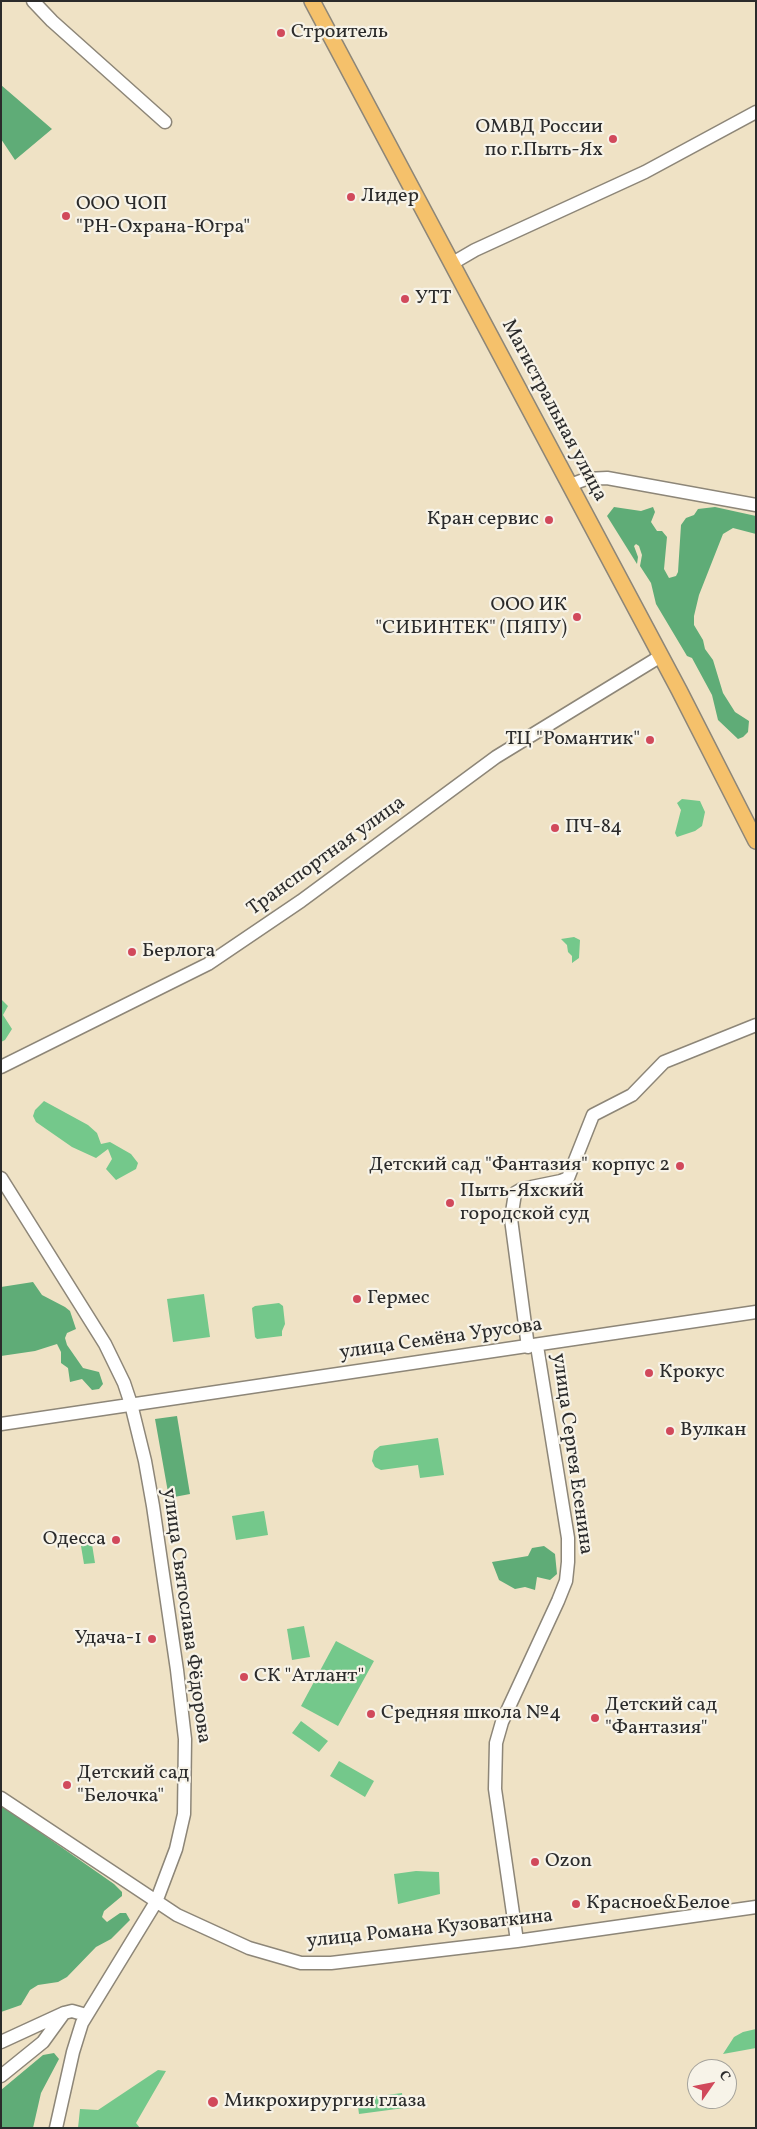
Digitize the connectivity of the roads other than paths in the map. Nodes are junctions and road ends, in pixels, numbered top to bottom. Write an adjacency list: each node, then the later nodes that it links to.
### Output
1 (33, 1): 4 (street)
2 (312, 1): 5 (main road, Магистральная улица)
3 (756, 112): 5 (street)
4 (165, 122)
5 (450, 264): 6 (main road, Магистральная улица)
6 (570, 485): 7 (street); 8 (main road, Магистральная улица)
7 (756, 505)
8 (661, 656): 9 (main road, Магистральная улица); 12 (street, Транспортная улица)
9 (752, 822): 10 (main road, Магистральная улица)
10 (756, 841)
11 (756, 1025): 15 (street, улица Сергея Есенина)
12 (1, 1067)
13 (1, 1178): 16 (street, улица Святослава Фёдорова)
14 (756, 1312): 15 (street, улица Семёна Урусова)
15 (532, 1346): 16 (street, улица Семёна Урусова); 21 (street, улица Сергея Есенина)
16 (131, 1404): 17 (street); 19 (street, улица Святослава Фёдорова)
17 (1, 1424)
18 (1, 1798): 19 (street, улица Романа Кузоваткина)
19 (156, 1902): 21 (street, улица Романа Кузоваткина); 23 (street, улица Святослава Фёдорова)
20 (756, 1906): 21 (street, улица Романа Кузоваткина)
21 (517, 1941)
22 (64, 2013): 23 (street); 24 (street); 25 (street)
23 (86, 2015): 26 (street, улица Святослава Фёдорова)
24 (1, 2042)
25 (1, 2076)
26 (56, 2128)

